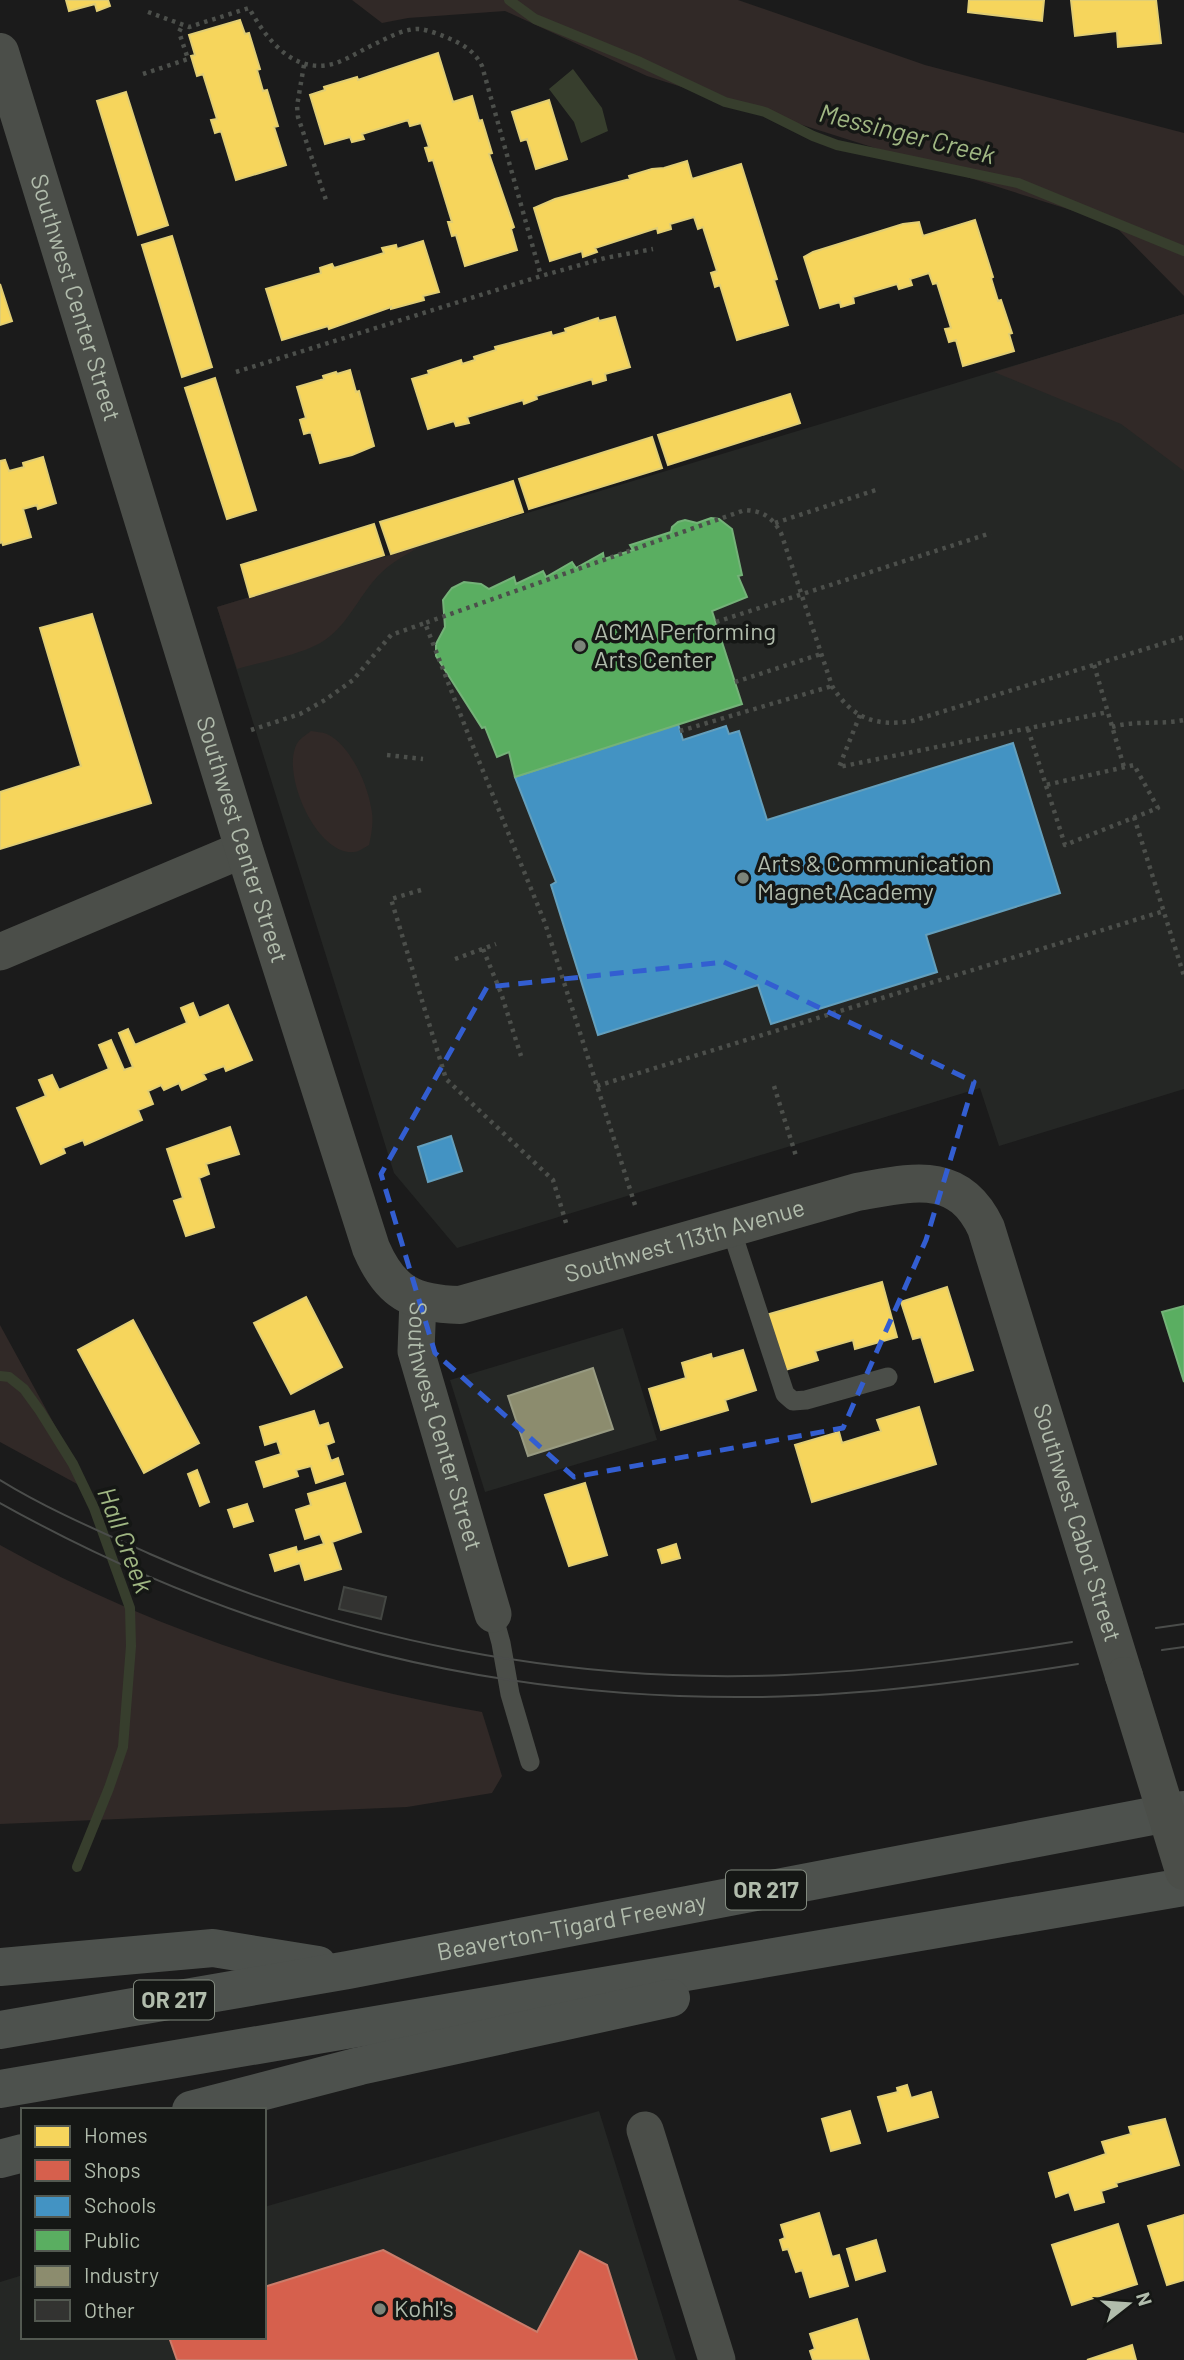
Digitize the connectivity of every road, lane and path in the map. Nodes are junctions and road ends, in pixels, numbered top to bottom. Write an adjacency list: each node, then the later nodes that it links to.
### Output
1 (148, 12): 2 (path)
2 (182, 26): 4 (path); 5 (path)
3 (0, 52): 33 (street, Southwest Center Street)
4 (304, 65): 6 (path); 8 (path)
5 (142, 74)
6 (327, 203)
7 (653, 249): 8 (path)
8 (541, 276): 9 (path)
9 (236, 372)
10 (879, 489): 11 (path)
11 (775, 523): 13 (path); 15 (path)
12 (991, 533): 13 (path)
13 (802, 594): 14 (path); 17 (path)
14 (716, 622)
15 (425, 623): 26 (path); 42 (path)
16 (1184, 637): 18 (path)
17 (821, 654): 19 (path); 20 (path)
18 (1094, 665): 21 (path); 22 (path)
19 (735, 682)
20 (832, 686): 22 (path); 27 (path)
21 (1108, 712): 24 (path); 25 (path)
22 (860, 715): 25 (path)
23 (1184, 720): 24 (path)
24 (1112, 727): 30 (path)
25 (1028, 729): 31 (path)
26 (251, 730)
27 (680, 732)
28 (387, 755): 29 (path)
29 (423, 759)
30 (1124, 767): 31 (path); 32 (path)
31 (1046, 785): 32 (path)
32 (1134, 817): 35 (path)
33 (244, 849): 38 (street); 49 (street, Southwest Center Street)
34 (421, 890): 47 (path)
35 (1164, 911): 40 (path); 42 (path)
36 (496, 944): 37 (path)
37 (483, 949): 39 (path); 41 (path)
38 (0, 952)
39 (455, 959)
40 (1184, 976)
41 (521, 1056)
42 (597, 1086): 46 (path)
43 (774, 1086): 44 (path)
44 (796, 1156)
45 (951, 1190): 48 (street, Southwest 113th Avenue); 54 (street, Southwest Cabot Street, bridge)
46 (635, 1205)
47 (567, 1226)
48 (731, 1229): 49 (street, Southwest 113th Avenue); 50 (lane)
49 (418, 1300): 51 (street, Southwest Center Street)
50 (888, 1377)
51 (493, 1614): 52 (lane)
52 (530, 1762)
53 (1184, 1810): 58 (highway, Beaverton-Tigard Freeway / OR 217)
54 (1184, 1871)
55 (1184, 1886): 56 (highway, OR 217)
56 (773, 1956): 60 (highway, OR 217); 61 (highway)
57 (0, 1967): 58 (highway)
58 (348, 1970): 59 (highway, Beaverton-Tigard Freeway / OR 217)
59 (0, 2031)
60 (0, 2089)
61 (199, 2108)
62 (645, 2130): 65 (street)
63 (21, 2154): 64 (highway)
64 (0, 2159)
65 (717, 2360)

